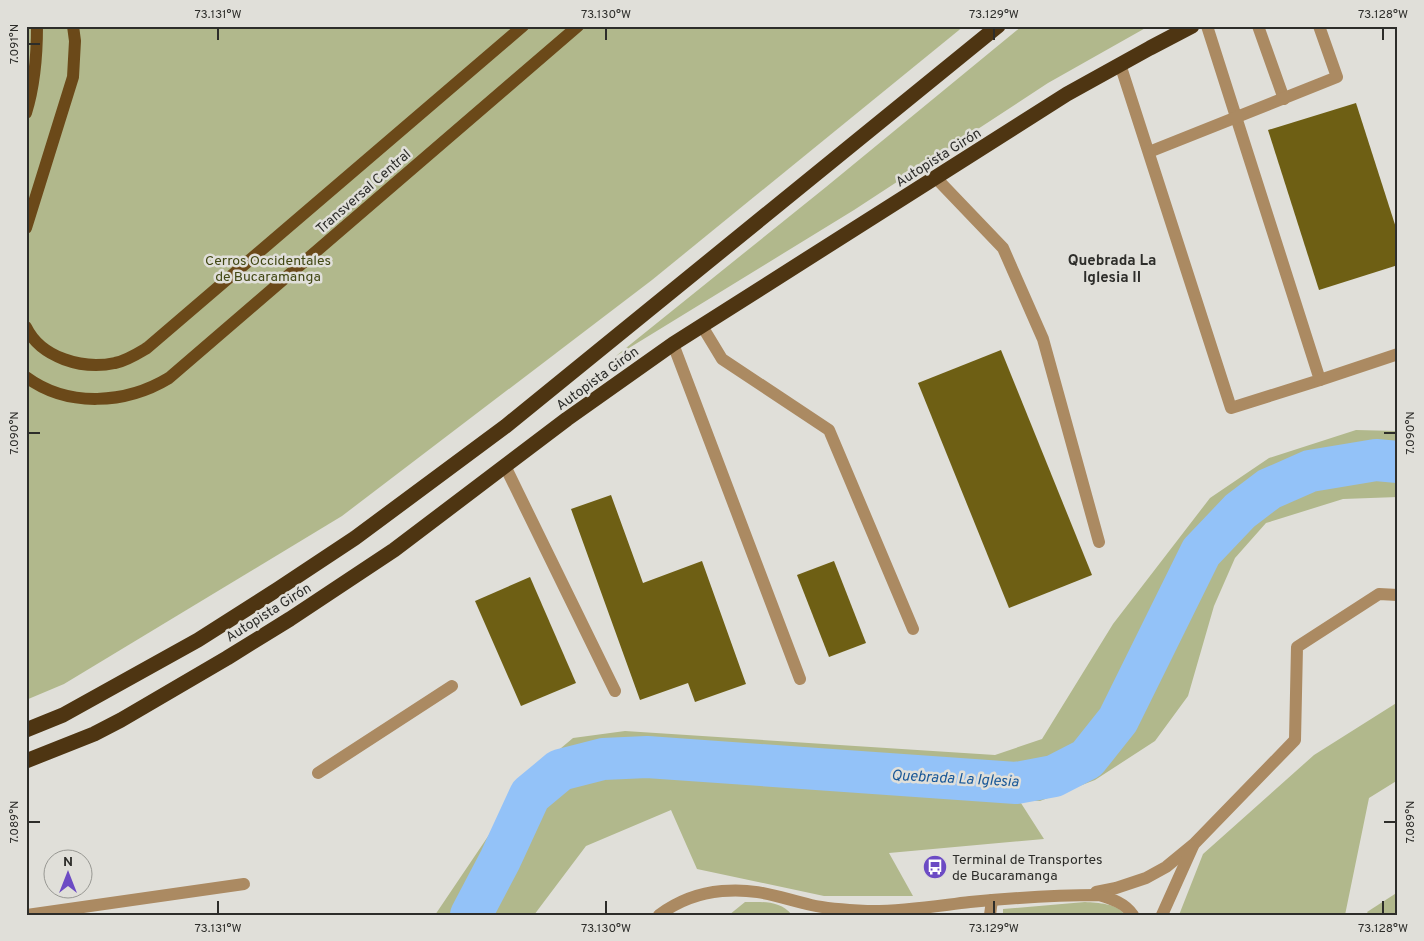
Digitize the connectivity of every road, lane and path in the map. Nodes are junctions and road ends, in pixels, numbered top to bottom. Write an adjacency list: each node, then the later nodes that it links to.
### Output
1 (37, 26): 12 (main road)
2 (73, 26): 16 (main road)
3 (523, 26): 18 (main road, Transversal Central)
4 (578, 26): 21 (main road, Transversal Central)
5 (998, 26): 30 (highway, Autopista Girón)
6 (1192, 26): 10 (highway, Autopista Girón)
7 (1207, 26): 13 (lane)
8 (1258, 26): 11 (lane)
9 (1319, 26): 11 (lane)
10 (1120, 64): 14 (lane); 15 (highway, Autopista Girón)
11 (1284, 99): 13 (lane)
12 (26, 113)
13 (1236, 118): 14 (lane); 22 (lane)
14 (1149, 152): 22 (lane)
15 (936, 178): 17 (highway, Autopista Girón); 24 (lane)
16 (26, 228)
17 (702, 326): 19 (highway, Autopista Girón); 26 (lane)
18 (26, 327)
19 (673, 344): 23 (highway, Autopista Girón); 27 (lane)
20 (1398, 354): 22 (lane)
21 (26, 377)
22 (1320, 380)
23 (505, 466): 29 (lane); 31 (highway, Autopista Girón)
24 (1099, 542)
25 (1398, 595): 33 (lane)
26 (913, 630)
27 (800, 679)
28 (452, 686): 32 (lane)
29 (616, 690)
30 (26, 730)
31 (26, 762)
32 (318, 773)
33 (1194, 844): 35 (lane); 43 (lane)
34 (244, 884): 39 (lane)
35 (1078, 895): 36 (lane); 42 (lane)
36 (992, 900): 38 (lane); 41 (lane)
37 (811, 910): 38 (lane); 40 (lane)
38 (916, 911)
39 (27, 915)
40 (659, 915)
41 (990, 915)
42 (1133, 915)
43 (1162, 915)

